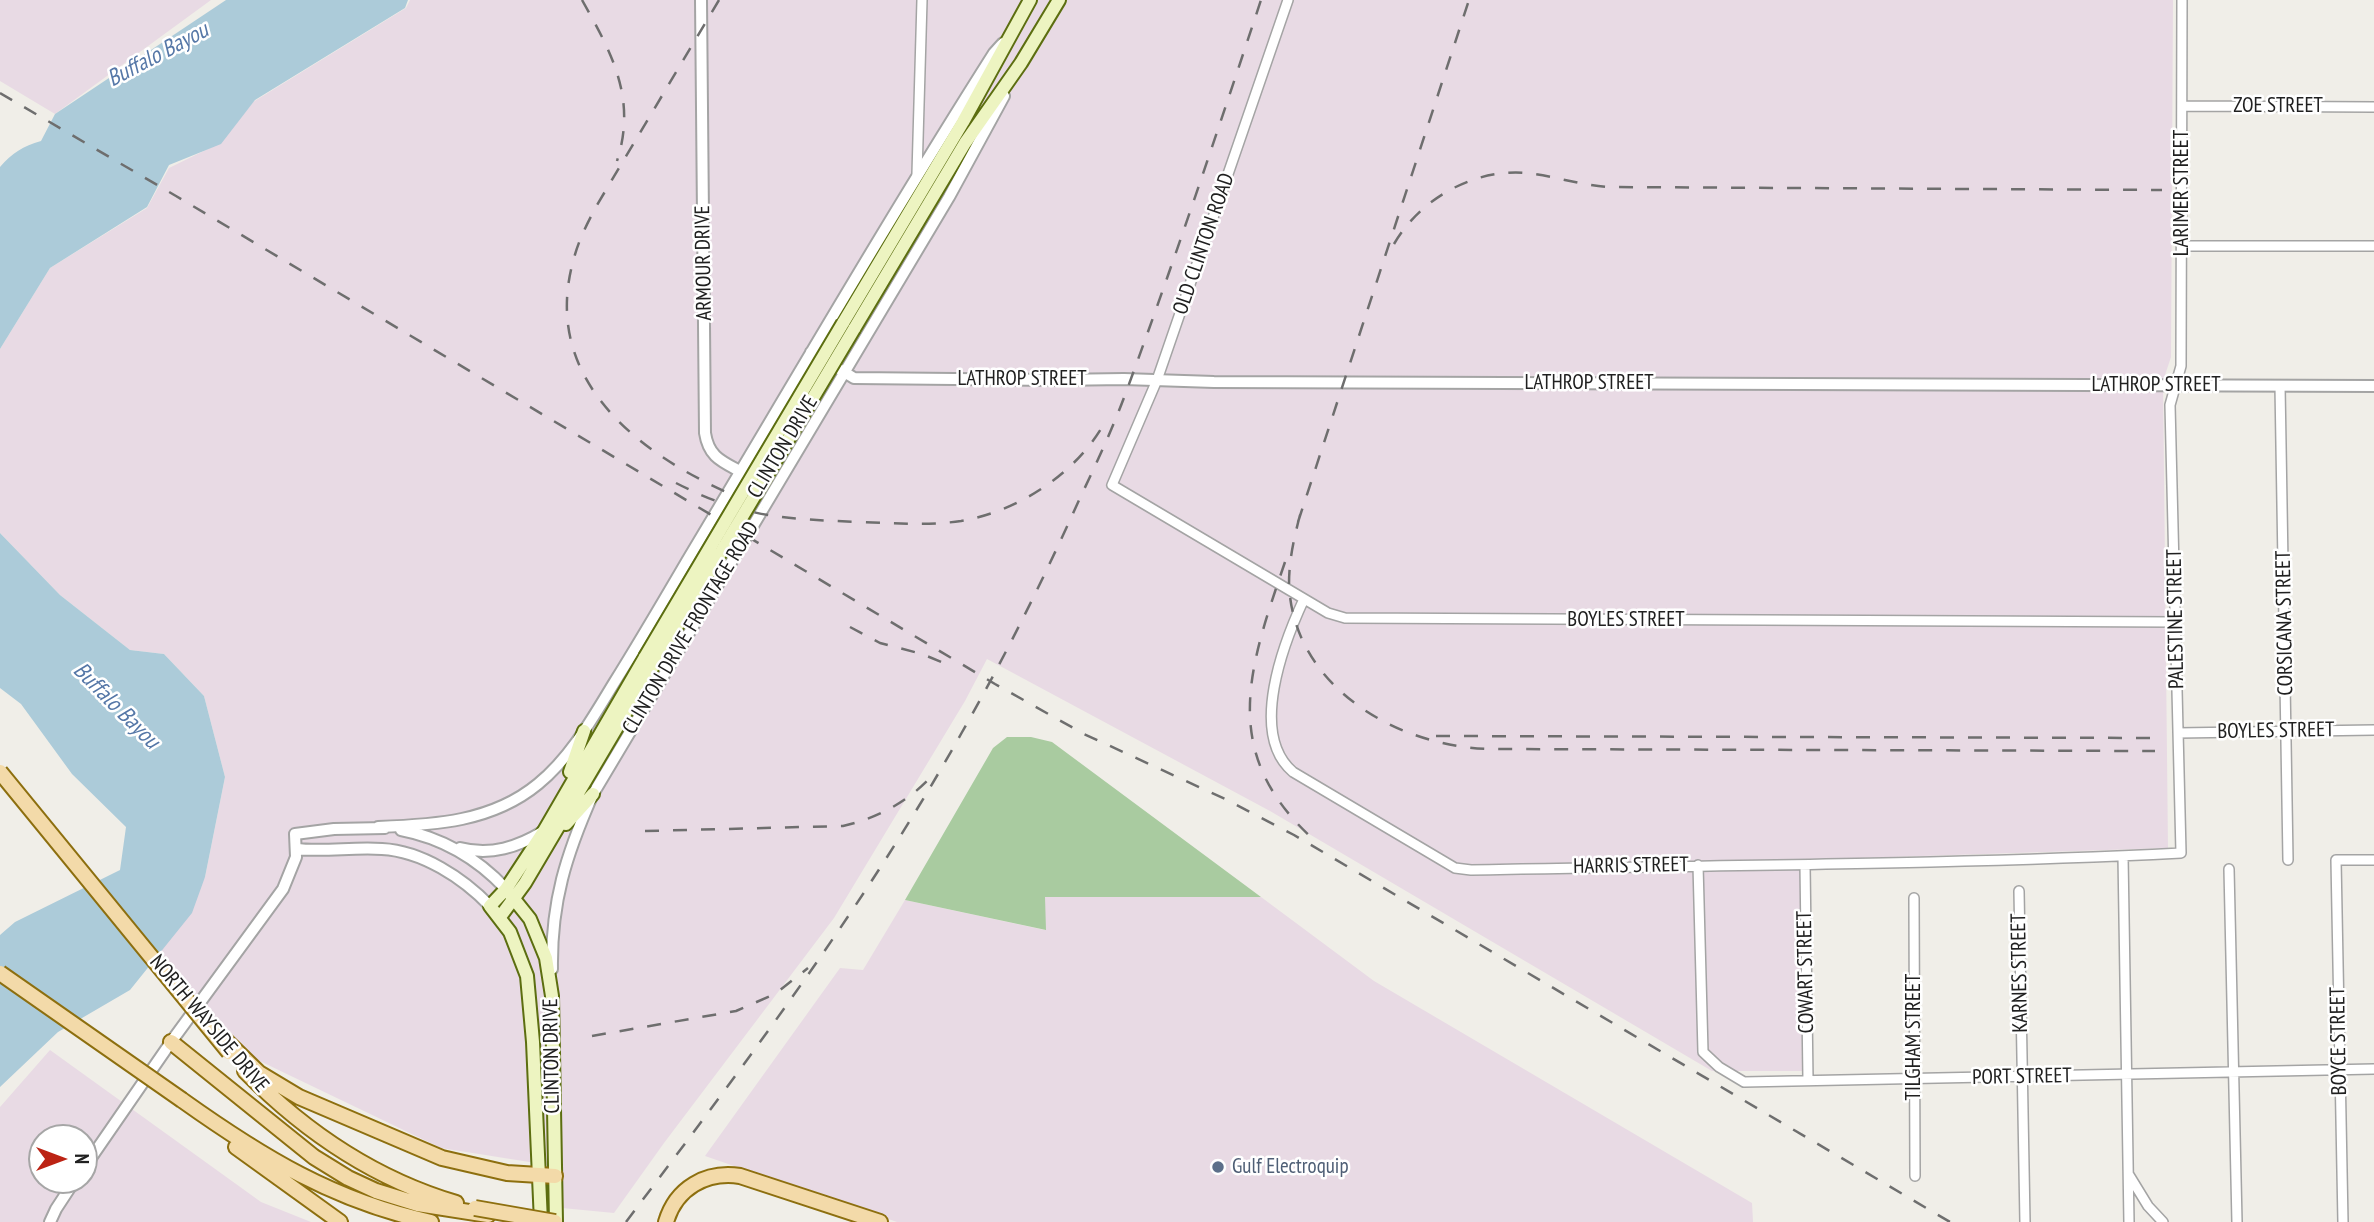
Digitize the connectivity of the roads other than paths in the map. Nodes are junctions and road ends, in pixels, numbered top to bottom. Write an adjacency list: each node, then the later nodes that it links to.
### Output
1 (701, 0): 21 (street, ARMOUR DRIVE)
2 (922, 0): 11 (street)
3 (1030, 0): 7 (main road, CLINTON DRIVE)
4 (1059, 0): 8 (main road, CLINTON DRIVE)
5 (1288, 0): 17 (street, OLD CLINTON ROAD)
6 (2182, 0): 9 (street, LARIMER STREET)
7 (1009, 36): 11 (street, CLINTON DRIVE FRONTAGE ROAD); 14 (main road, CLINTON DRIVE)
8 (1021, 63): 14 (main road, CLINTON DRIVE); 16 (street, CLINTON DRIVE FRONTAGE ROAD)
9 (2182, 106): 10 (street, ZOE STREET); 12 (street, LARIMER STREET)
10 (2374, 107)
11 (917, 174): 15 (street, CLINTON DRIVE FRONTAGE ROAD)
12 (2183, 246): 13 (street); 18 (street, LARIMER STREET)
13 (2374, 246)
14 (849, 326): 26 (main road, CLINTON DRIVE, bridge)
15 (811, 352): 16 (street, LATHROP STREET); 21 (street, CLINTON DRIVE FRONTAGE ROAD)
16 (844, 371): 17 (street, LATHROP STREET); 23 (street, CLINTON DRIVE FRONTAGE ROAD)
17 (1157, 380): 18 (street, LATHROP STREET); 22 (street, OLD CLINTON ROAD)
18 (2175, 385): 19 (street, LATHROP STREET); 25 (street, PALESTINE STREET)
19 (2280, 386): 20 (street, LATHROP STREET); 29 (street, CORSICANA STREET)
20 (2374, 386)
21 (741, 471): 23 (street, ARMOUR DRIVE); 28 (street, CLINTON DRIVE FRONTAGE ROAD)
22 (1112, 485): 24 (street, BOYLES STREET)
23 (773, 491): 32 (street, CLINTON DRIVE FRONTAGE ROAD)
24 (1304, 599): 25 (street, BOYLES STREET); 43 (street, HARRIS STREET)
25 (2175, 622): 30 (street, PALESTINE STREET)
26 (650, 660): 33 (main road, CLINTON DRIVE); 38 (main road, CLINTON DRIVE)
27 (2374, 730): 29 (street, BOYLES STREET)
28 (584, 731): 33 (main road); 34 (street, CLINTON DRIVE FRONTAGE ROAD)
29 (2287, 732): 30 (street, BOYLES STREET); 41 (street, CORSICANA STREET)
30 (2178, 733): 39 (street, PALESTINE STREET)
31 (0, 772): 56 (main road, NORTH WAYSIDE DRIVE, bridge)
32 (593, 794): 38 (main road); 52 (street, CLINTON DRIVE FRONTAGE ROAD)
33 (556, 808): 35 (main road, CLINTON DRIVE)
34 (378, 827): 36 (street); 37 (street)
35 (544, 831): 36 (street); 47 (main road, CLINTON DRIVE)
36 (450, 846): 47 (street)
37 (296, 849): 49 (street); 55 (street)
38 (545, 849): 47 (main road, CLINTON DRIVE)
39 (2181, 853): 40 (street, HARRIS STREET)
40 (2123, 856): 44 (street, HARRIS STREET); 60 (street)
41 (2288, 860)
42 (2374, 860): 58 (street, BOYCE STREET)
43 (1698, 865): 44 (street, HARRIS STREET); 63 (street, PORT STREET)
44 (1805, 865): 63 (street, COWART STREET)
45 (2230, 869): 59 (street)
46 (2018, 891): 61 (street, KARNES STREET)
47 (510, 894): 49 (main road, CLINTON DRIVE); 50 (main road, CLINTON DRIVE); 52 (main road, CLINTON DRIVE)
48 (1914, 898): 62 (street, TILGHAM STREET)
49 (490, 906): 50 (main road, CLINTON DRIVE)
50 (500, 917): 53 (main road, CLINTON DRIVE)
51 (0, 972): 64 (main road, bridge)
52 (552, 996): 54 (main road, CLINTON DRIVE)
53 (532, 1015): 54 (main road); 66 (main road, CLINTON DRIVE)
54 (552, 1015): 67 (main road, CLINTON DRIVE)
55 (171, 1042): 65 (street); 73 (main road)
56 (232, 1051): 70 (main road); 73 (main road, NORTH WAYSIDE DRIVE)
57 (2374, 1069): 58 (street, PORT STREET)
58 (2339, 1070): 59 (street, PORT STREET); 85 (street, BOYCE STREET)
59 (2234, 1072): 60 (street, PORT STREET); 84 (street)
60 (2127, 1074): 61 (street, PORT STREET); 68 (street)
61 (2021, 1076): 62 (street, PORT STREET); 81 (street, KARNES STREET)
62 (1914, 1079): 63 (street, PORT STREET); 71 (street, TILGHAM STREET)
63 (1808, 1080)
64 (200, 1113): 76 (main road); 77 (main road)
65 (98, 1148)
66 (538, 1150): 67 (main road); 70 (main road, CLINTON DRIVE)
67 (555, 1150): 69 (main road, CLINTON DRIVE)
68 (2129, 1174): 82 (street); 83 (street)
69 (555, 1175): 70 (main road); 78 (main road, CLINTON DRIVE)
70 (539, 1176): 74 (main road, CLINTON DRIVE)
71 (1915, 1176)
72 (66, 1194): 75 (street)
73 (475, 1211): 74 (main road, NORTH WAYSIDE DRIVE, bridge)
74 (538, 1221): 78 (main road, NORTH WAYSIDE DRIVE, bridge)
75 (50, 1222)
76 (340, 1222)
77 (431, 1222)
78 (555, 1222)
79 (666, 1222): 80 (main road)
80 (880, 1222)
81 (2025, 1222)
82 (2129, 1222)
83 (2163, 1222)
84 (2237, 1222)
85 (2343, 1222)

